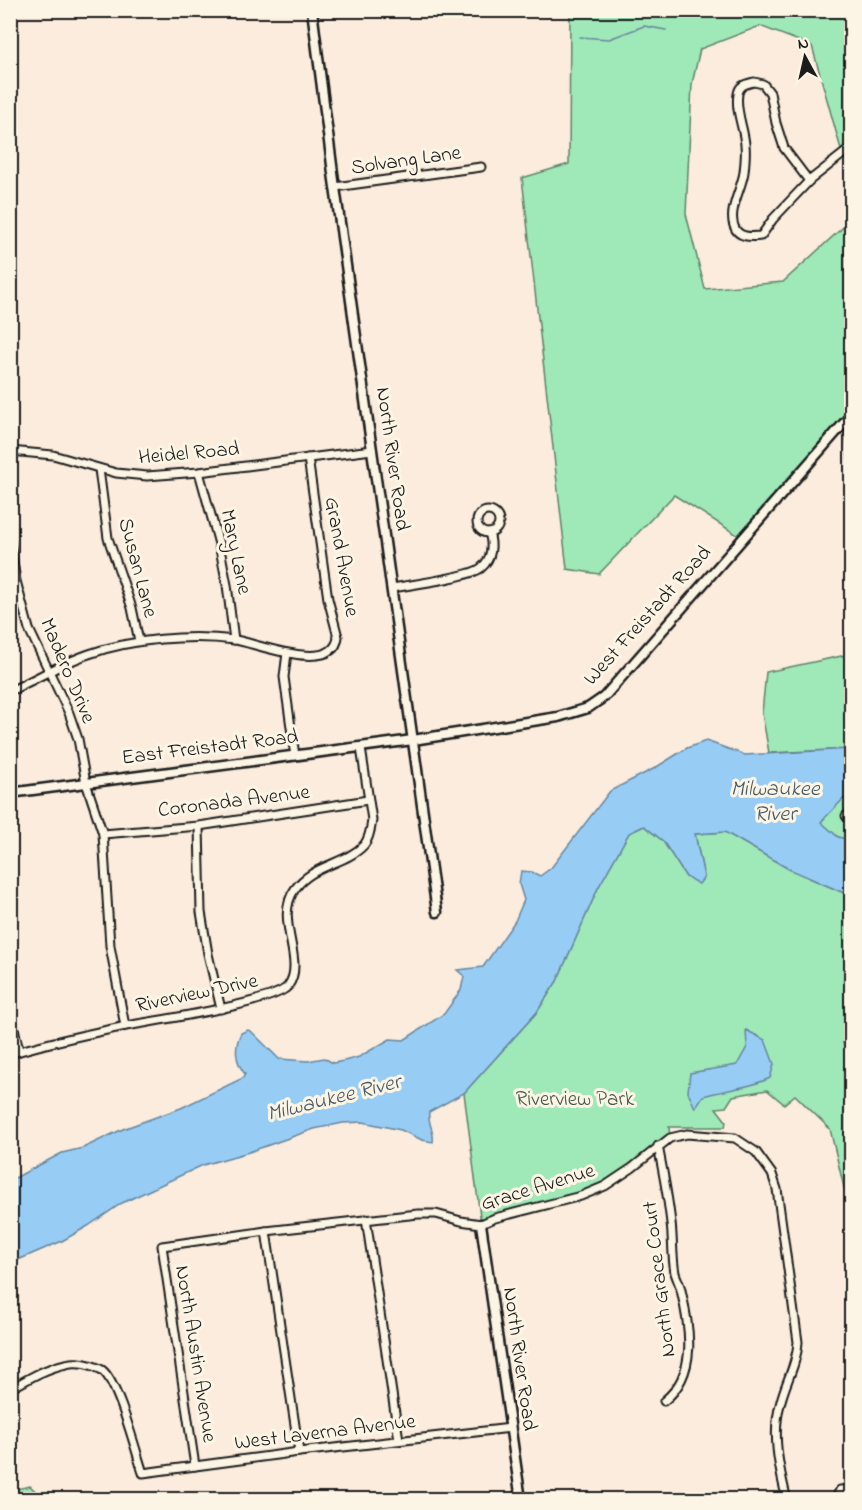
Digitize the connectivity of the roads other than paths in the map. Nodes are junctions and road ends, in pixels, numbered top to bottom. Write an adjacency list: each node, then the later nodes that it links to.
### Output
1 (312, 10): 5 (street, North River Road)
2 (852, 147): 4 (street)
3 (481, 167): 5 (street, Solvang Lane)
4 (809, 181): 4 (street)
5 (335, 187): 8 (street, North River Road)
6 (852, 414): 20 (street, West Freistadt Road)
7 (10, 450): 10 (street, Heidel Road)
8 (372, 450): 9 (street, Heidel Road); 14 (street, North River Road)
9 (308, 458): 11 (street, Heidel Road); 17 (street, Grand Avenue)
10 (99, 469): 11 (street, Heidel Road); 16 (street, Susan Lane)
11 (199, 472): 15 (street, Mary Lane)
12 (489, 533): 14 (street)
13 (11, 542): 18 (street, Madero Drive)
14 (392, 588): 20 (street, North River Road)
15 (234, 640): 16 (street, Grand Avenue); 17 (street, Grand Avenue)
16 (139, 641): 18 (street, Grand Avenue)
17 (287, 653): 22 (street)
18 (49, 673): 19 (street, Grand Avenue); 23 (street, Madero Drive)
19 (10, 691)
20 (413, 740): 21 (street, East Freistadt Road); 28 (street, North River Road)
21 (361, 748): 22 (street, East Freistadt Road); 25 (street, Riverview Drive)
22 (294, 756): 23 (street, East Freistadt Road)
23 (86, 783): 24 (street, East Freistadt Road); 27 (street, Madero Drive)
24 (10, 793)
25 (368, 800): 26 (street, Coronada Avenue); 30 (street, Riverview Drive)
26 (199, 826): 27 (street, Coronada Avenue); 30 (street)
27 (103, 834): 31 (street, Madero Drive)
28 (437, 912)
29 (10, 1009): 32 (street)
30 (221, 1009): 31 (street, Riverview Drive)
31 (125, 1026): 32 (street, Riverview Drive)
32 (19, 1051): 33 (street, Riverview Drive)
33 (10, 1054)
34 (658, 1146): 36 (street, Grace Avenue); 40 (street, North Grace Court); 47 (street, Grace Avenue)
35 (366, 1219): 36 (street, Grace Avenue); 37 (street, Grace Avenue); 42 (street)
36 (481, 1224): 41 (street, North River Road)
37 (266, 1231): 38 (street, Grace Avenue); 43 (street)
38 (162, 1246): 44 (street, North Austin Avenue)
39 (10, 1389): 44 (street, West Laverna Avenue)
40 (664, 1401)
41 (511, 1428): 42 (street, West Laverna Avenue); 46 (street, North River Road)
42 (399, 1440): 43 (street, West Laverna Avenue)
43 (299, 1452): 44 (street, West Laverna Avenue)
44 (195, 1466)
45 (852, 1489): 48 (street)
46 (521, 1500)
47 (787, 1500)
48 (835, 1500)

